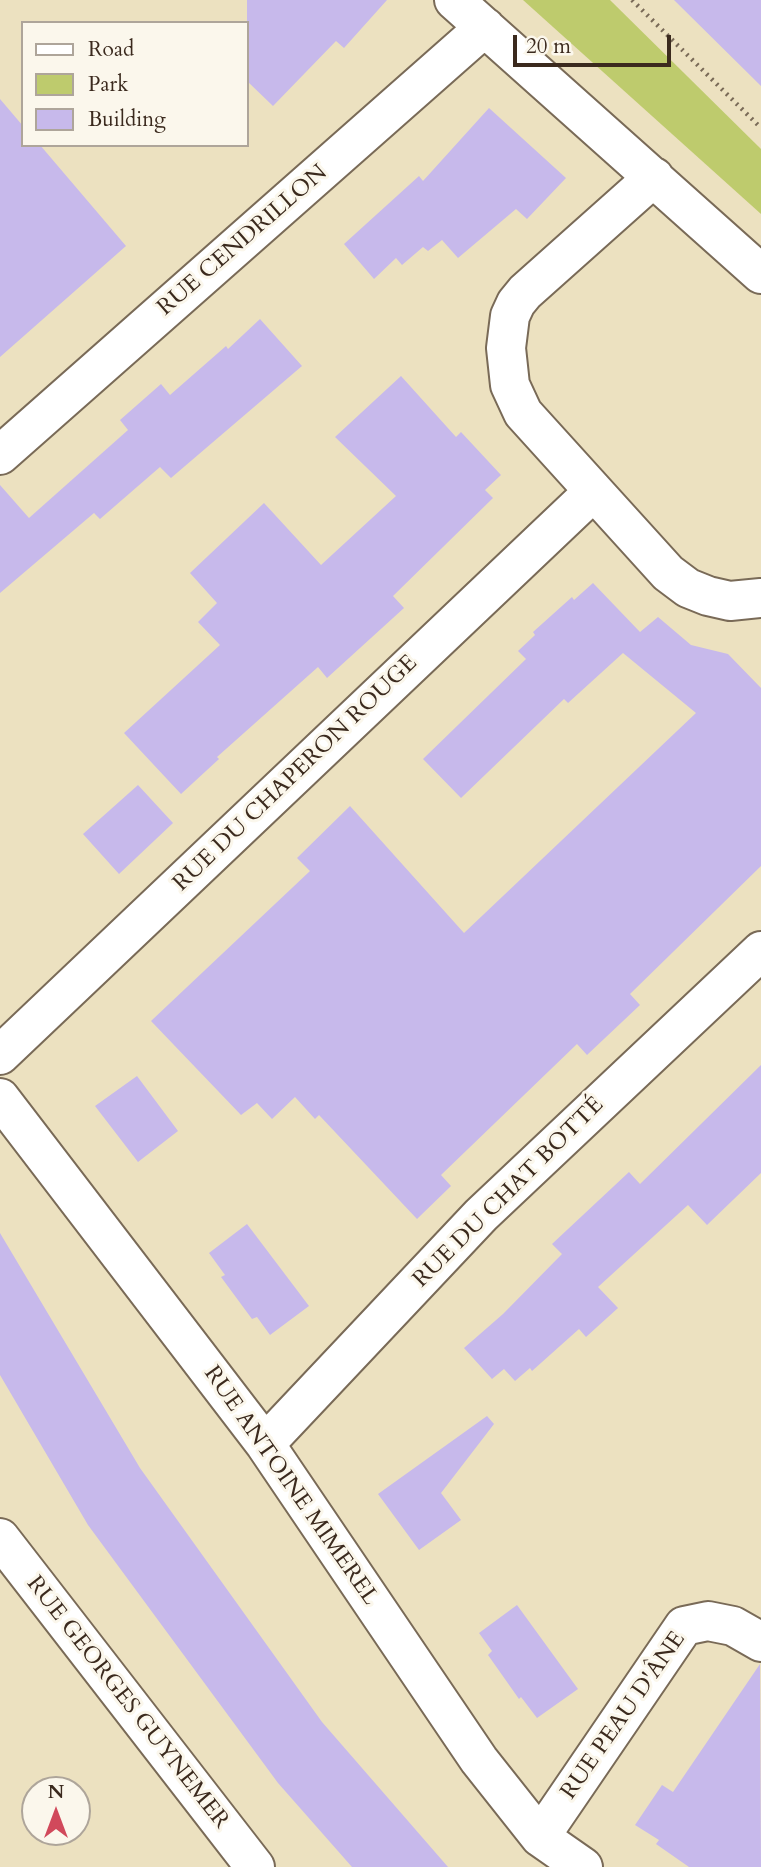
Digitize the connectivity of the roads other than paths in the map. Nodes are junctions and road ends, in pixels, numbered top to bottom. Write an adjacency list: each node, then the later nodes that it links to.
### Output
1 (454, 0): 2 (street)
2 (485, 27): 3 (street); 5 (street, RUE CENDRILLON)
3 (654, 177): 4 (street); 6 (street)
4 (761, 274)
5 (0, 455)
6 (593, 492): 7 (street); 9 (street, RUE DU CHAPERON ROUGE)
7 (761, 598)
8 (761, 951): 11 (street, RUE DU CHAT BOTTÉ)
9 (0, 1055)
10 (0, 1098): 11 (street, RUE ANTOINE MIMEREL)
11 (265, 1444): 14 (street, RUE ANTOINE MIMEREL)
12 (0, 1538): 15 (street, RUE GEORGES GUYNEMER)
13 (761, 1642): 14 (street, RUE PEAU D'ÂNE)
14 (540, 1837): 16 (street, RUE ANTOINE MIMEREL)
15 (255, 1867)
16 (583, 1867)

